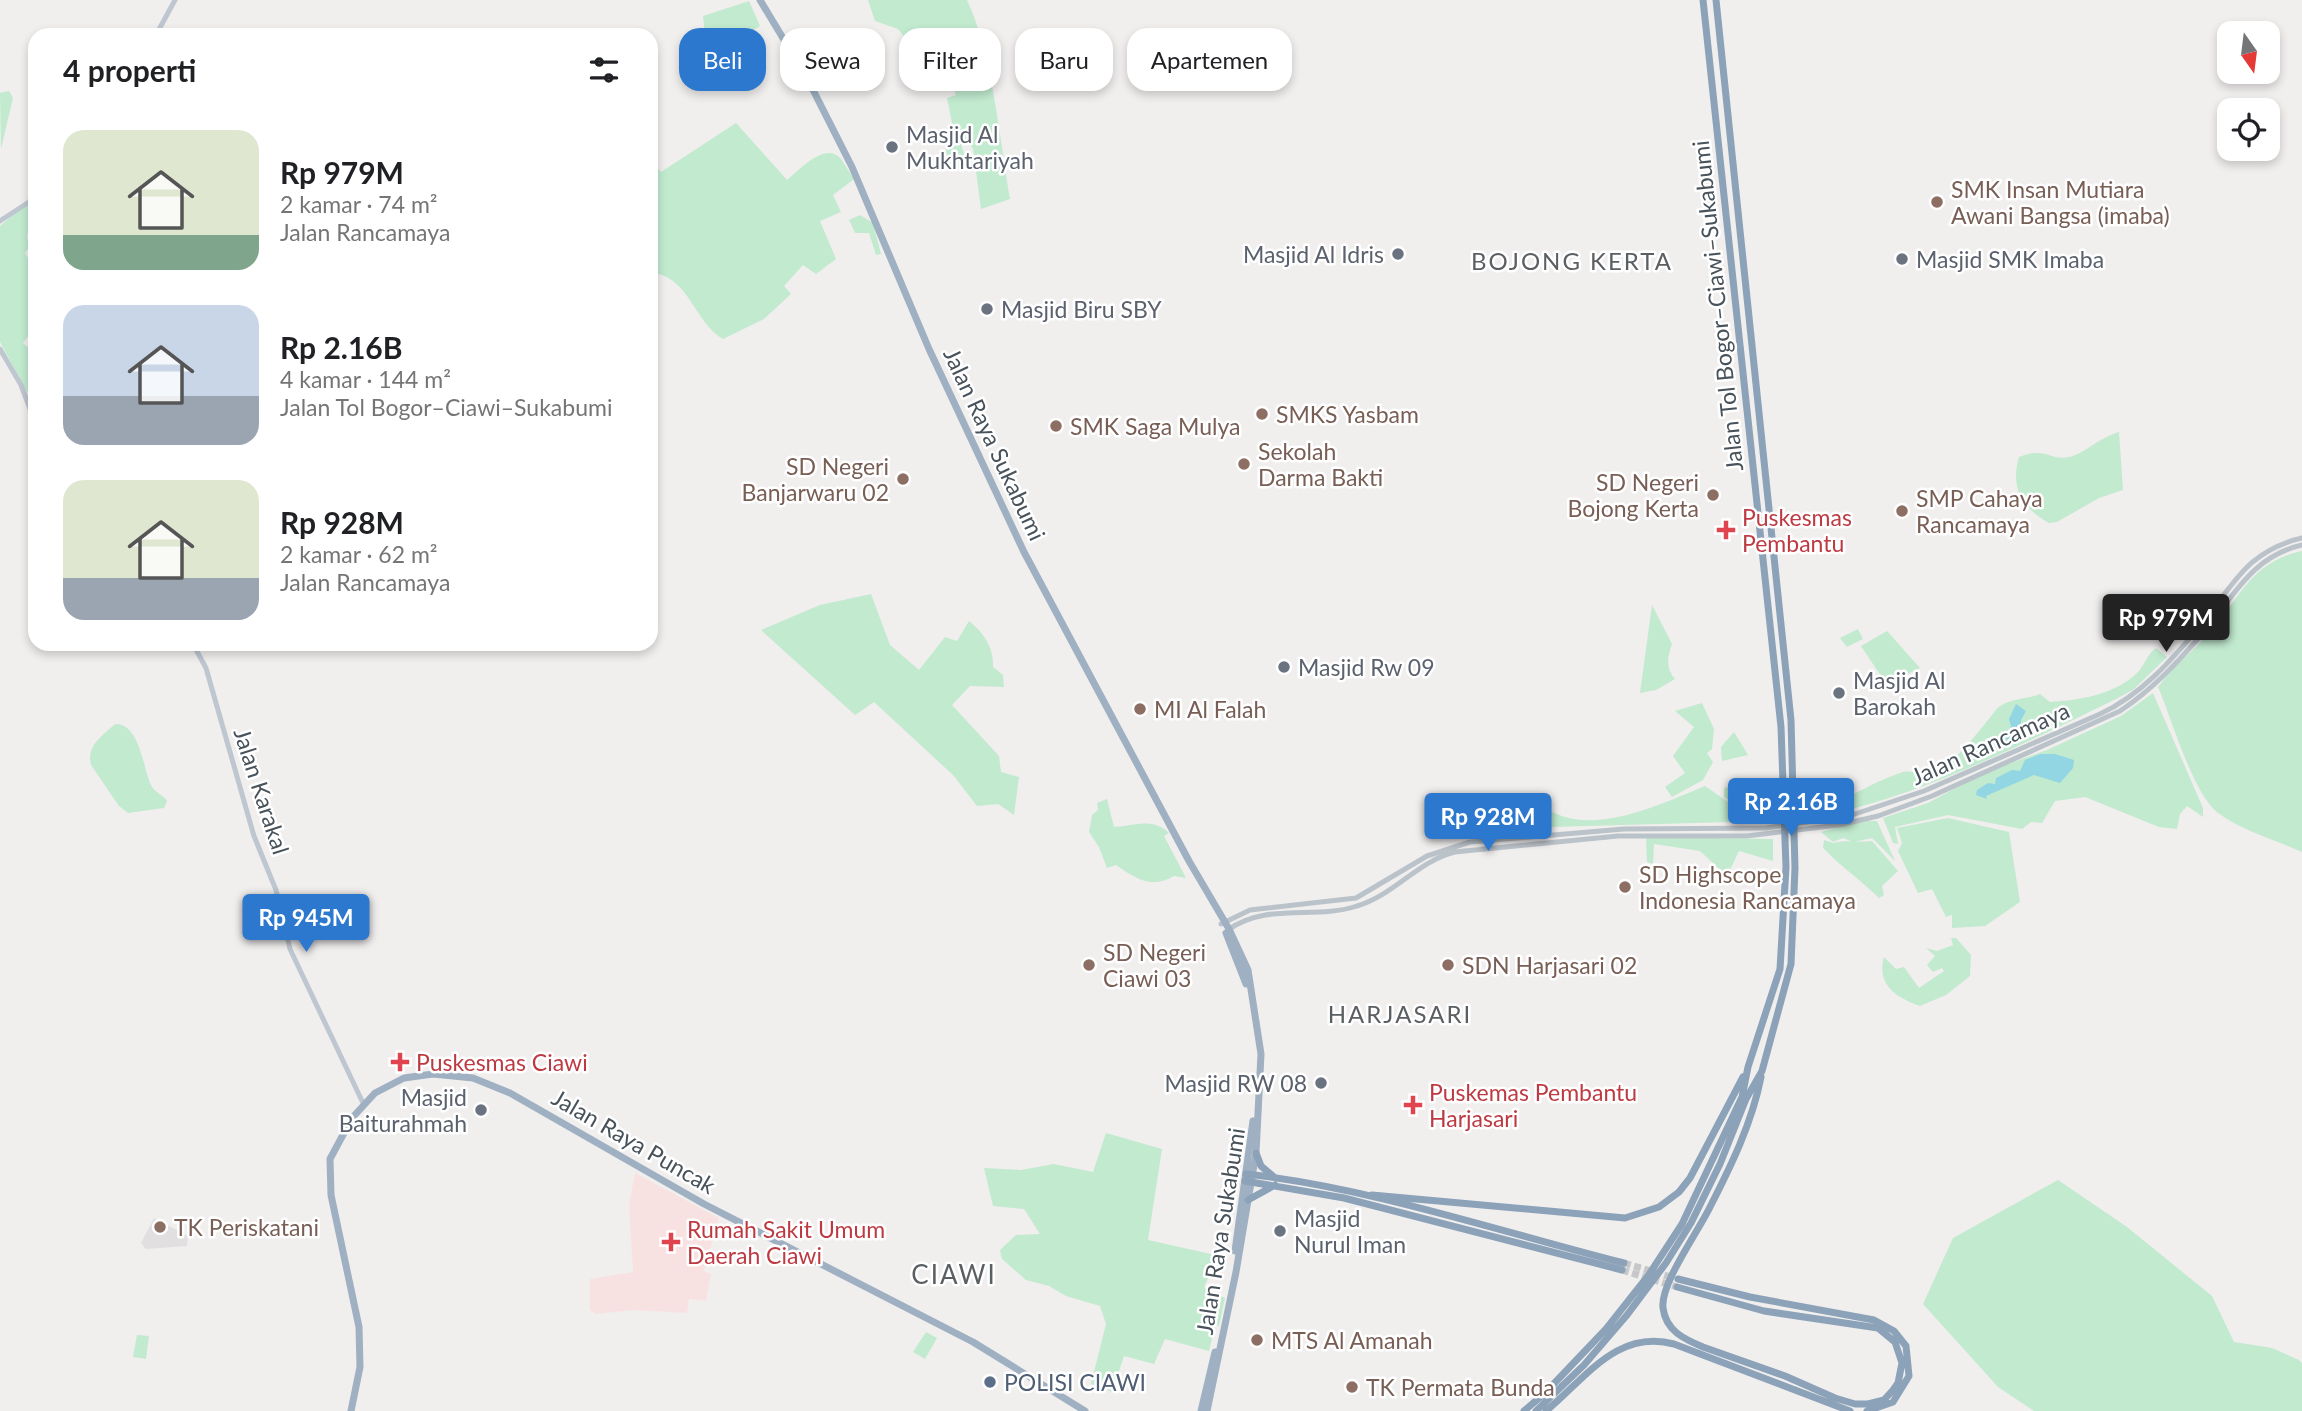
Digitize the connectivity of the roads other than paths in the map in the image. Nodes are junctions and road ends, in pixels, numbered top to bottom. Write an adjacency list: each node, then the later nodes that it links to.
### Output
1 (175, 0): 5 (main road)
2 (760, 0): 17 (highway, Jalan Raya Sukabumi)
3 (1703, 0): 16 (highway, Jalan Tol Bogor–Ciawi–Sukabumi)
4 (1717, 0): 16 (highway, Jalan Tol Bogor–Ciawi–Sukabumi)
5 (160, 28)
6 (28, 203): 7 (main road)
7 (0, 222)
8 (0, 349): 9 (main road)
9 (28, 404)
10 (2302, 538): 13 (street, Jalan Rancamaya)
11 (2302, 545): 13 (street, Jalan Rancamaya)
12 (197, 651): 20 (main road, Jalan Karakal)
13 (2038, 744): 14 (street, Jalan Rancamaya)
14 (1891, 807): 15 (street, Jalan Rancamaya); 15 (street, Jalan Rancamaya)
15 (1766, 831): 17 (street, Jalan Rancamaya)
16 (1790, 867): 18 (highway, Jalan Tol Bogor–Ciawi–Sukabumi); 19 (highway, Jalan Tol Bogor–Ciawi–Sukabumi)
17 (1225, 927): 21 (highway, Jalan Raya Sukabumi); 23 (highway, Jalan Raya Sukabumi)
18 (1748, 1067): 22 (highway, Jalan Tol Bogor–Ciawi–Sukabumi); 25 (highway)
19 (1762, 1071): 22 (highway, Jalan Tol Bogor–Ciawi–Sukabumi); 36 (highway)
20 (363, 1103): 28 (highway, Jalan Raya Puncak); 29 (highway, Jalan Raya Puncak)
21 (1256, 1153): 23 (highway, Jalan Raya Sukabumi); 24 (highway)
22 (1718, 1162): 27 (highway, Jalan Tol Bogor–Ciawi–Sukabumi)
23 (1248, 1178): 24 (highway); 26 (highway, Jalan Raya Sukabumi); 30 (highway, Jalan Raya Sukabumi)
24 (1276, 1181): 25 (highway); 25 (highway); 26 (highway)
25 (1371, 1195)
26 (1248, 1200): 31 (highway, Jalan Raya Sukabumi)
27 (1679, 1236): 32 (highway, Jalan Tol Bogor–Ciawi–Sukabumi); 33 (highway, Jalan Tol Bogor–Ciawi–Sukabumi)
28 (351, 1411)
29 (1085, 1411)
30 (1201, 1411)
31 (1207, 1411)
32 (1524, 1411)
33 (1536, 1411)
34 (1546, 1411): 35 (highway)
35 (1850, 1411)
36 (1867, 1411)

